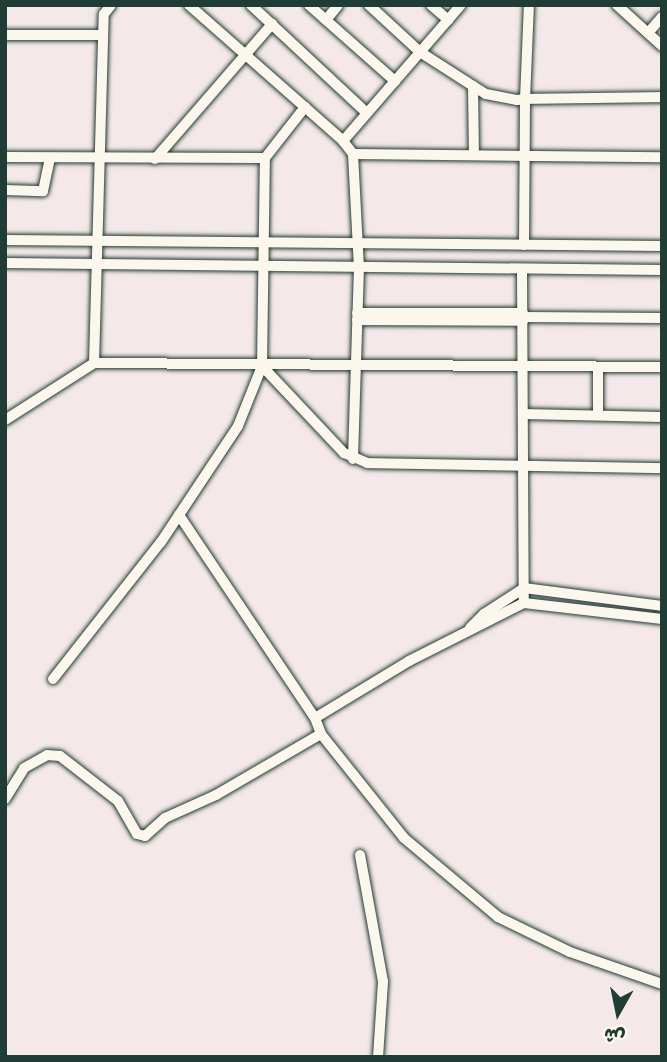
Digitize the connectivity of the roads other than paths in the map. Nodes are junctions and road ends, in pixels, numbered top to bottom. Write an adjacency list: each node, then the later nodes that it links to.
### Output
1 (189, 5): 20 (street)
2 (251, 5): 14 (street)
3 (309, 5): 12 (street)
4 (338, 5): 12 (street)
5 (369, 5): 19 (street)
6 (431, 5): 13 (street)
7 (461, 5): 13 (street)
8 (528, 5): 24 (street)
9 (617, 5): 15 (street)
10 (108, 6): 17 (street)
11 (662, 18): 15 (street)
12 (326, 20): 21 (street)
13 (448, 20): 19 (street)
14 (272, 24): 20 (street); 26 (street)
15 (648, 33): 18 (street)
16 (5, 34): 17 (street)
17 (103, 35): 34 (street)
18 (662, 46)
19 (420, 52): 21 (street); 22 (street)
20 (246, 55): 25 (street); 36 (street)
21 (395, 81): 26 (street)
22 (473, 86): 24 (street); 29 (street)
23 (662, 97): 24 (street)
24 (525, 99): 30 (street)
25 (305, 107): 27 (street); 35 (street)
26 (367, 113): 27 (street)
27 (343, 141): 28 (street)
28 (353, 154): 29 (street); 41 (street)
29 (474, 155): 30 (street)
30 (523, 155): 32 (street); 42 (street)
31 (5, 157): 33 (street)
32 (662, 157)
33 (50, 158): 34 (street); 37 (street)
34 (98, 158): 36 (street); 39 (street)
35 (265, 158): 36 (street); 40 (street)
36 (155, 159)
37 (5, 190)
38 (5, 240): 39 (street)
39 (94, 241): 40 (street); 45 (street)
40 (264, 243): 41 (street); 46 (street)
41 (355, 244): 42 (street); 47 (street)
42 (524, 245): 43 (street)
43 (662, 246)
44 (5, 263): 45 (street)
45 (95, 263): 46 (street); 53 (street)
46 (264, 265): 47 (street); 54 (street)
47 (359, 267): 48 (street); 50 (street)
48 (522, 270): 49 (street); 51 (street)
49 (662, 270)
50 (357, 316): 51 (street); 55 (street)
51 (523, 317): 52 (street); 56 (street)
52 (662, 318)
53 (94, 363): 54 (street); 62 (street)
54 (262, 366): 55 (street); 63 (street); 66 (street)
55 (354, 366): 56 (street); 63 (street)
56 (523, 366): 57 (street); 59 (street)
57 (598, 367): 58 (street); 60 (street)
58 (662, 367)
59 (523, 414): 60 (street); 64 (street)
60 (598, 415): 61 (street)
61 (662, 417)
62 (5, 420)
63 (353, 459): 64 (street)
64 (525, 465): 65 (street); 67 (street)
65 (662, 468)
66 (179, 515): 72 (street); 73 (street)
67 (524, 589): 68 (street); 69 (street); 71 (street)
68 (524, 603): 70 (street); 71 (street)
69 (662, 606)
70 (662, 619)
71 (466, 633): 73 (street)
72 (53, 679)
73 (315, 719): 74 (street)
74 (321, 734): 75 (street); 77 (street)
75 (5, 799)
76 (360, 855): 78 (street)
77 (662, 984)
78 (378, 1057)

